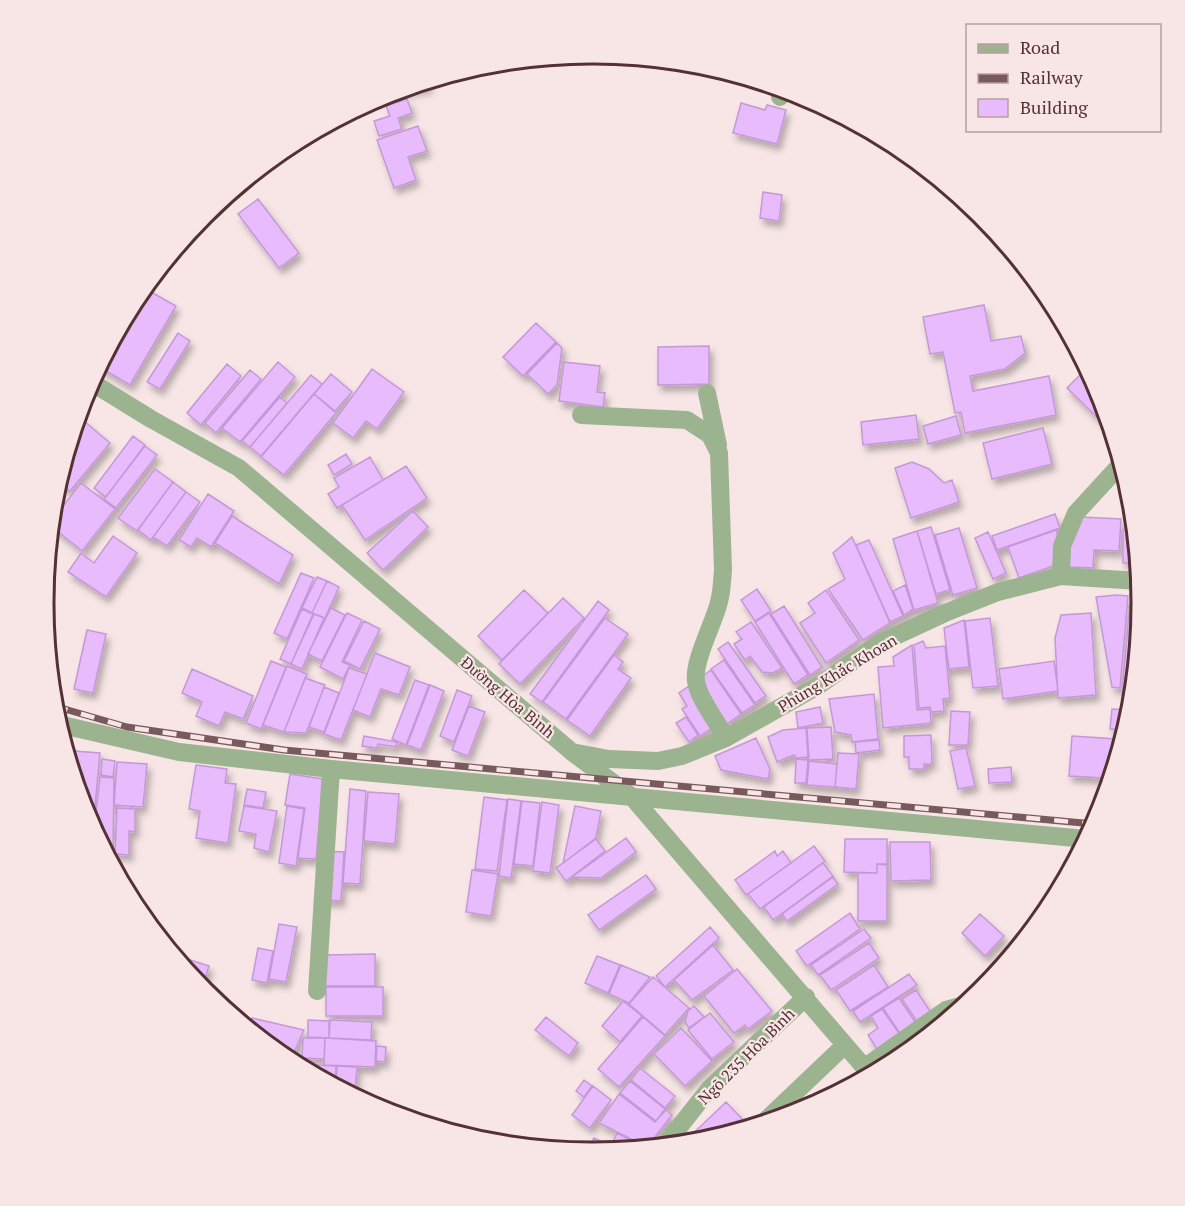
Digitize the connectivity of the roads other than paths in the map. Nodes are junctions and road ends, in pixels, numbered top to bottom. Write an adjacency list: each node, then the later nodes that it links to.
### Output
1 (100, 387): 10 (street, Đường Hòa Bình)
2 (707, 393): 4 (street)
3 (581, 415): 4 (street)
4 (719, 453): 9 (street)
5 (1115, 471): 6 (street)
6 (1061, 576): 7 (street, Phùng Khắc Khoan); 9 (street, Phùng Khắc Khoan)
7 (1130, 580)
8 (68, 726): 11 (street)
9 (726, 738): 10 (street, Phùng Khắc Khoan)
10 (572, 752): 12 (street, Đường Hòa Bình)
11 (331, 769): 12 (street); 14 (street)
12 (632, 796): 13 (street); 15 (street, Đường Hòa Bình)
13 (1076, 838)
14 (317, 991)
15 (806, 997): 16 (street, Đường Hòa Bình); 19 (street, Ngõ 235 Hòa Bình)
16 (845, 1045): 17 (street, Đường Hòa Bình); 18 (street)
17 (864, 1068)
18 (778, 1109)
19 (674, 1135)

